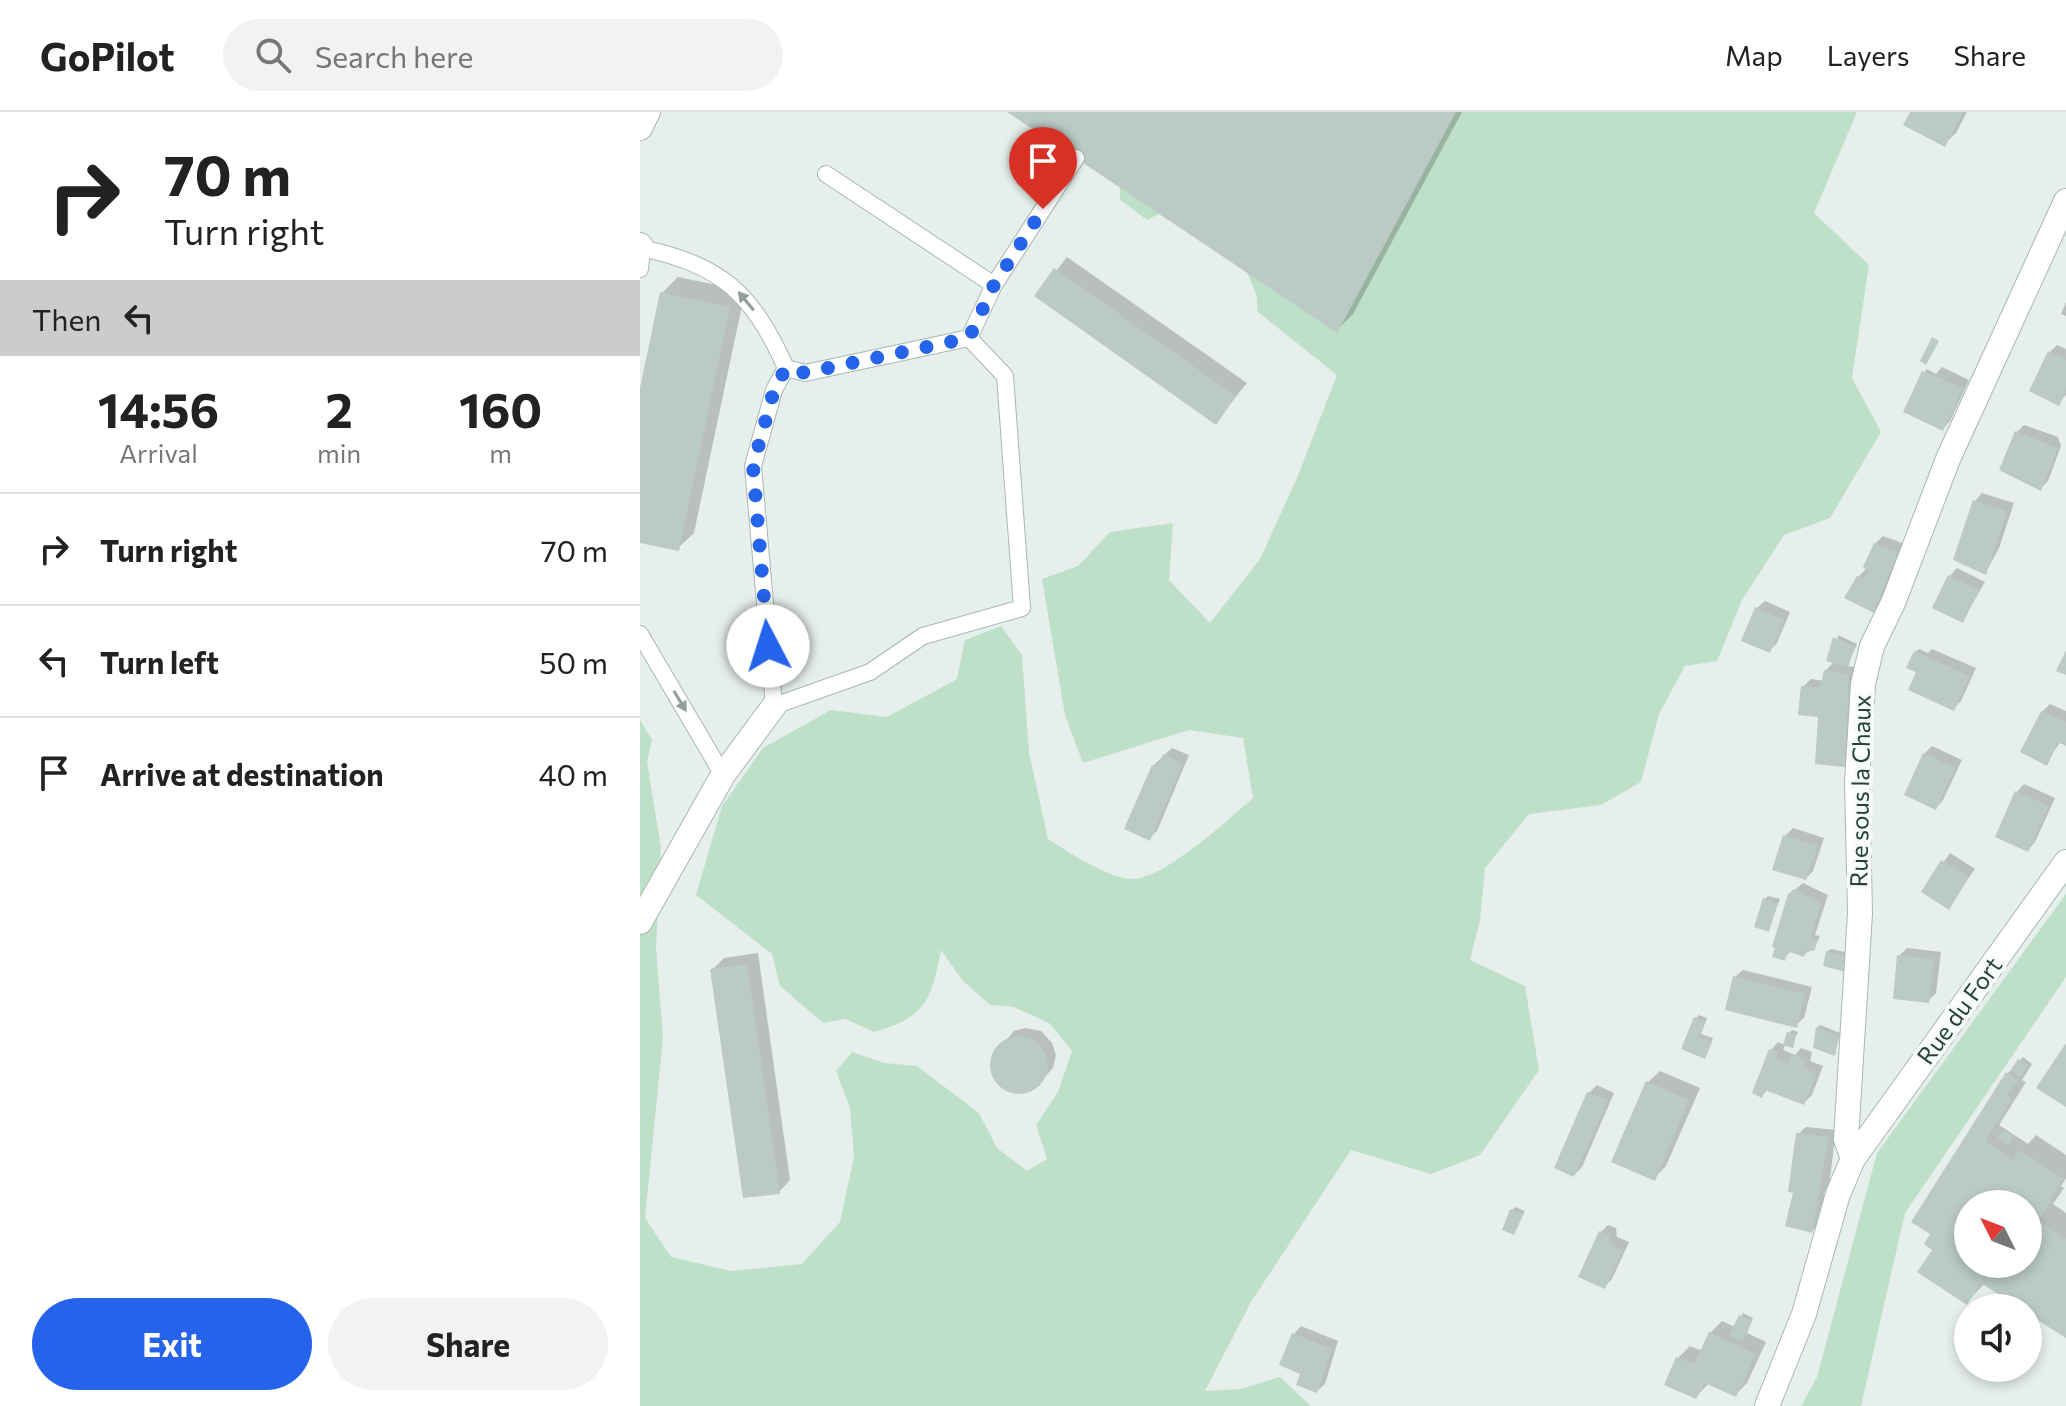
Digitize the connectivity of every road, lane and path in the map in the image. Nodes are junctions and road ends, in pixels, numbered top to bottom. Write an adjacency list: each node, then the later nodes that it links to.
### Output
1 (648, 112): 2 (street)
2 (640, 128)
3 (1076, 158): 7 (lane)
4 (826, 174): 7 (lane)
5 (2066, 201): 15 (street, Rue sous la Chaux)
6 (641, 254): 9 (lane, one-way to 6)
7 (994, 285): 8 (lane)
8 (969, 338): 9 (lane); 11 (lane)
9 (786, 368): 11 (lane)
10 (640, 634): 12 (lane, one-way to 12)
11 (774, 706): 12 (street)
12 (723, 775): 14 (street)
13 (2066, 862): 15 (street, Rue du Fort)
14 (640, 922)
15 (1853, 1159): 16 (street)
16 (1767, 1406)

